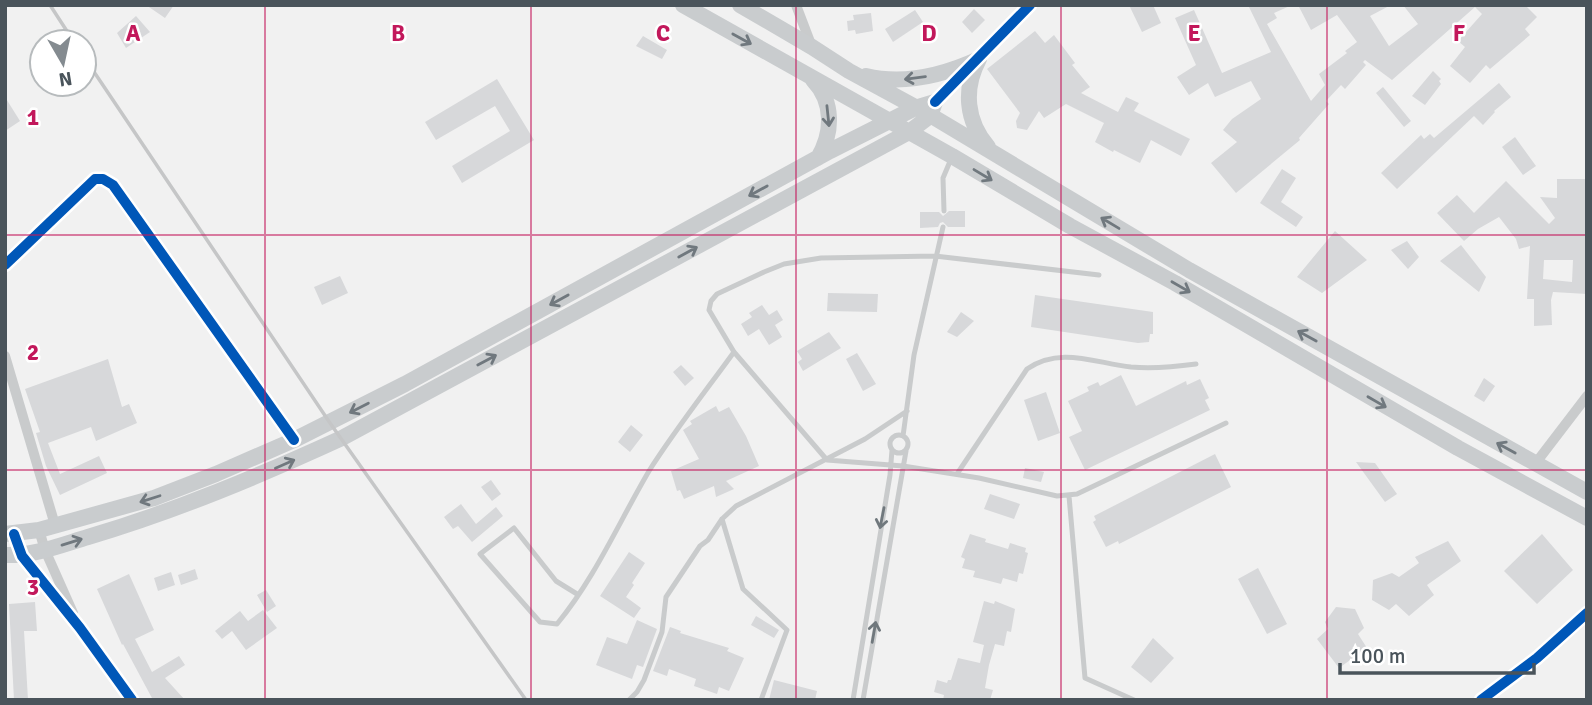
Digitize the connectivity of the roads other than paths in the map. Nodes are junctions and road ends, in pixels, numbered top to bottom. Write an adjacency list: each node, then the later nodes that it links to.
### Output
1 (683, 5): 8 (main road, one-way to 8)
2 (740, 5): 5 (main road)
3 (796, 5): 5 (street)
4 (1030, 5): 6 (street)
5 (812, 47): 7 (main road)
6 (979, 59): 7 (main road, one-way to 7); 10 (street); 14 (main road)
7 (849, 71): 9 (main road)
8 (809, 76): 11 (main road); 15 (main road, one-way to 15)
9 (915, 108): 10 (main road); 11 (main road)
10 (933, 109): 12 (main road); 14 (main road)
11 (890, 121): 12 (main road); 15 (main road)
12 (909, 132): 13 (main road); 42 (main road, one-way to 12)
13 (952, 156): 16 (lane); 38 (main road, one-way to 38)
14 (999, 156): 32 (main road, one-way to 14)
15 (818, 158): 28 (main road, one-way to 28)
16 (944, 211)
17 (943, 227): 18 (lane)
18 (935, 256): 20 (lane); 21 (lane); 25 (lane)
19 (5, 265): 28 (street)
20 (1099, 275)
21 (734, 352): 31 (lane); 44 (lane)
22 (5, 356): 40 (street)
23 (1196, 364): 35 (lane)
24 (1587, 396): 32 (street)
25 (907, 411): 27 (lane); 31 (lane)
26 (1226, 423): 37 (lane)
27 (903, 436): 29 (lane); 30 (lane)
28 (294, 440): 40 (main road, one-way to 40)
29 (892, 450): 30 (lane); 33 (lane)
30 (906, 450): 34 (lane)
31 (827, 460): 33 (lane); 39 (lane)
32 (1535, 464): 36 (main road)
33 (892, 465): 34 (lane); 50 (lane, one-way to 50)
34 (903, 466): 35 (lane); 51 (lane, one-way to 34)
35 (957, 474): 37 (lane)
36 (1587, 492)
37 (1069, 496): 52 (lane)
38 (1587, 518)
39 (722, 519): 48 (lane); 49 (lane)
40 (47, 528): 41 (main road); 42 (street)
41 (10, 534): 43 (street)
42 (45, 550): 43 (main road); 46 (street)
43 (13, 555): 46 (street)
44 (577, 594): 44 (lane)
45 (1587, 613): 53 (street)
46 (80, 628): 47 (street)
47 (132, 700)
48 (629, 700)
49 (761, 700)
50 (853, 700)
51 (863, 700)
52 (1134, 700)
53 (1481, 700)

